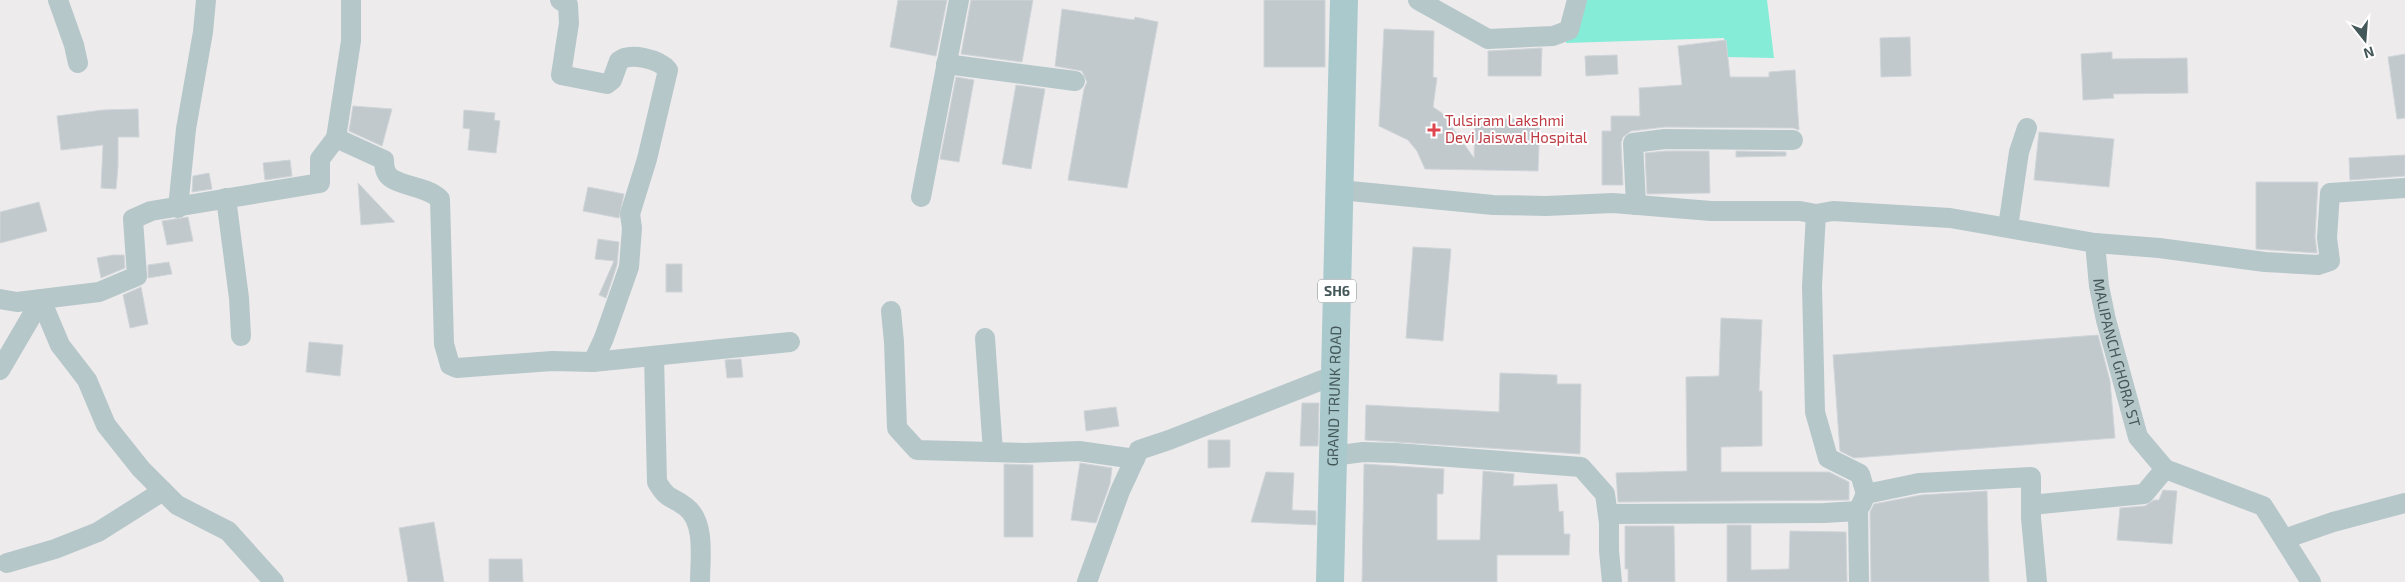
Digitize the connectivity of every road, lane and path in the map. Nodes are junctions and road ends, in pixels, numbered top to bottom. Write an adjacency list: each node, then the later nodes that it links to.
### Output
1 (58, 0): 9 (street)
2 (206, 0): 20 (street)
3 (351, 0): 13 (street)
4 (560, 0): 31 (street)
5 (959, 0): 10 (street)
6 (1344, 0): 16 (main road, GRAND TRUNK ROAD / SH6)
7 (1418, 0): 8 (street)
8 (1577, 0)
9 (78, 63)
10 (946, 64): 11 (street); 17 (street)
11 (1075, 81)
12 (2027, 128): 22 (street)
13 (336, 138): 18 (street); 31 (street)
14 (1793, 140): 19 (street)
15 (2405, 188): 23 (street)
16 (1340, 190): 19 (street); 33 (main road, GRAND TRUNK ROAD / SH6)
17 (921, 197)
18 (226, 198): 20 (street); 27 (street)
19 (1636, 205): 21 (street)
20 (178, 208): 25 (street)
21 (1816, 214): 22 (street); 39 (street)
22 (2008, 227): 23 (street)
23 (2095, 243): 37 (street, MALIPANCH GHORA ST)
24 (0, 299): 25 (street)
25 (41, 300): 32 (street); 38 (street)
26 (891, 311): 34 (street)
27 (241, 336)
28 (986, 338): 34 (street)
29 (790, 342): 30 (street)
30 (654, 356): 31 (street); 46 (street)
31 (593, 362)
32 (0, 370)
33 (1335, 375): 35 (main road, GRAND TRUNK ROAD / SH6); 36 (street)
34 (993, 452): 36 (street)
35 (1333, 456): 42 (street); 48 (main road, GRAND TRUNK ROAD / SH6)
36 (1135, 459): 47 (street)
37 (2165, 469): 41 (street); 43 (street, MALIPANCH GHORA ST)
38 (163, 490): 44 (street); 45 (street)
39 (1862, 502): 41 (street); 42 (street); 50 (street)
40 (2405, 503): 43 (street)
41 (2031, 505): 51 (street)
42 (1608, 514): 49 (street)
43 (2284, 538): 52 (street, MALIPANCH GHORA ST)
44 (7, 563)
45 (274, 582)
46 (700, 582)
47 (1088, 582)
48 (1330, 582)
49 (1612, 582)
50 (1859, 582)
51 (2037, 582)
52 (2311, 582)

